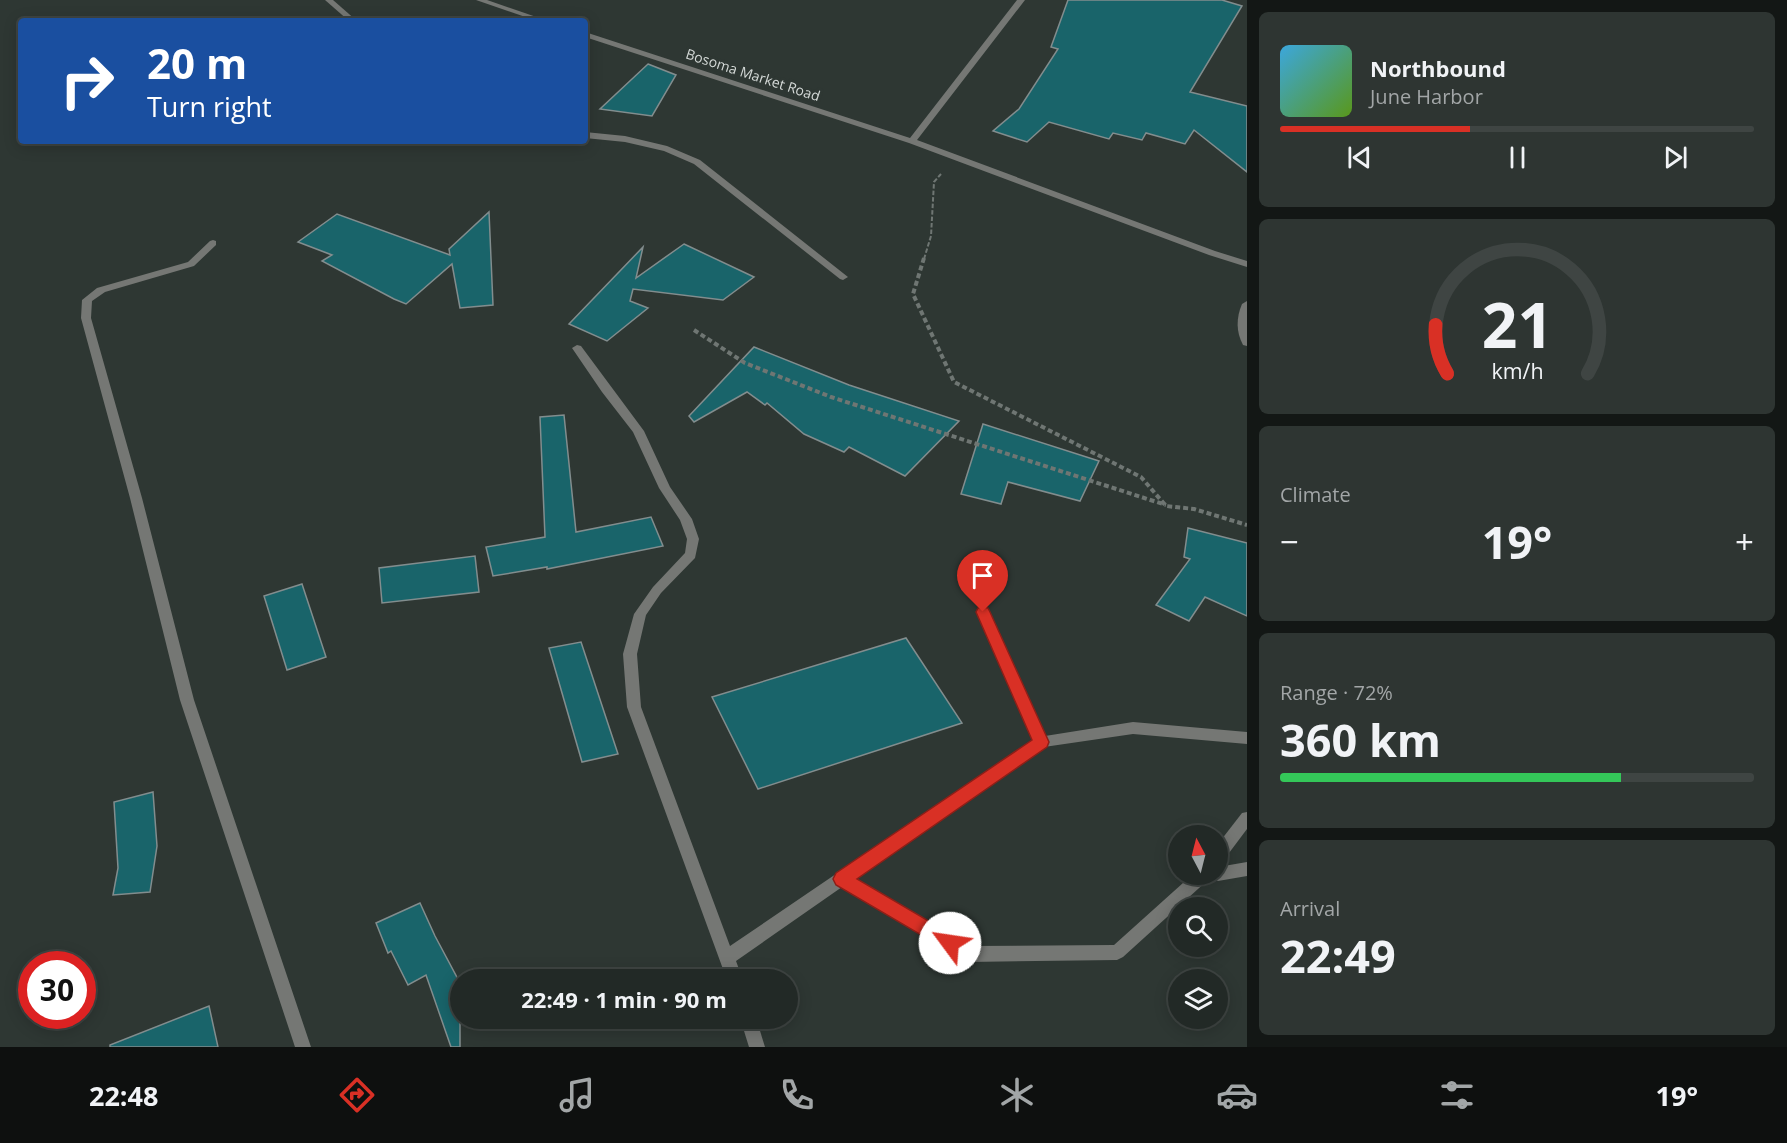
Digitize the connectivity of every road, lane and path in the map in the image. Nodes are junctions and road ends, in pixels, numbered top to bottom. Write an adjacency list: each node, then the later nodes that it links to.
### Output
1 (329, 0): 4 (street)
2 (480, 0): 5 (street)
3 (1021, 0): 8 (street)
4 (350, 18)
5 (535, 18)
6 (588, 35): 8 (street, Bosoma Market Road)
7 (588, 135): 12 (street)
8 (912, 141): 9 (street, Bosoma Market Road)
9 (956, 159): 11 (street, Bosoma Market Road); 17 (path)
10 (213, 243): 31 (street)
11 (1247, 264)
12 (843, 277)
13 (1247, 304): 15 (street)
14 (694, 330): 17 (path)
15 (1247, 343)
16 (578, 348): 28 (street)
17 (1166, 506): 18 (path)
18 (1247, 525)
19 (983, 612): 21 (street)
20 (1247, 738): 21 (street)
21 (1041, 742): 26 (street)
22 (1247, 818): 23 (street)
23 (1228, 843)
24 (1247, 869): 25 (street)
25 (1228, 872)
26 (842, 879): 27 (street); 28 (street)
27 (1198, 885)
28 (728, 957): 29 (street)
29 (732, 969)
30 (751, 1029): 32 (street)
31 (303, 1047)
32 (757, 1047)

